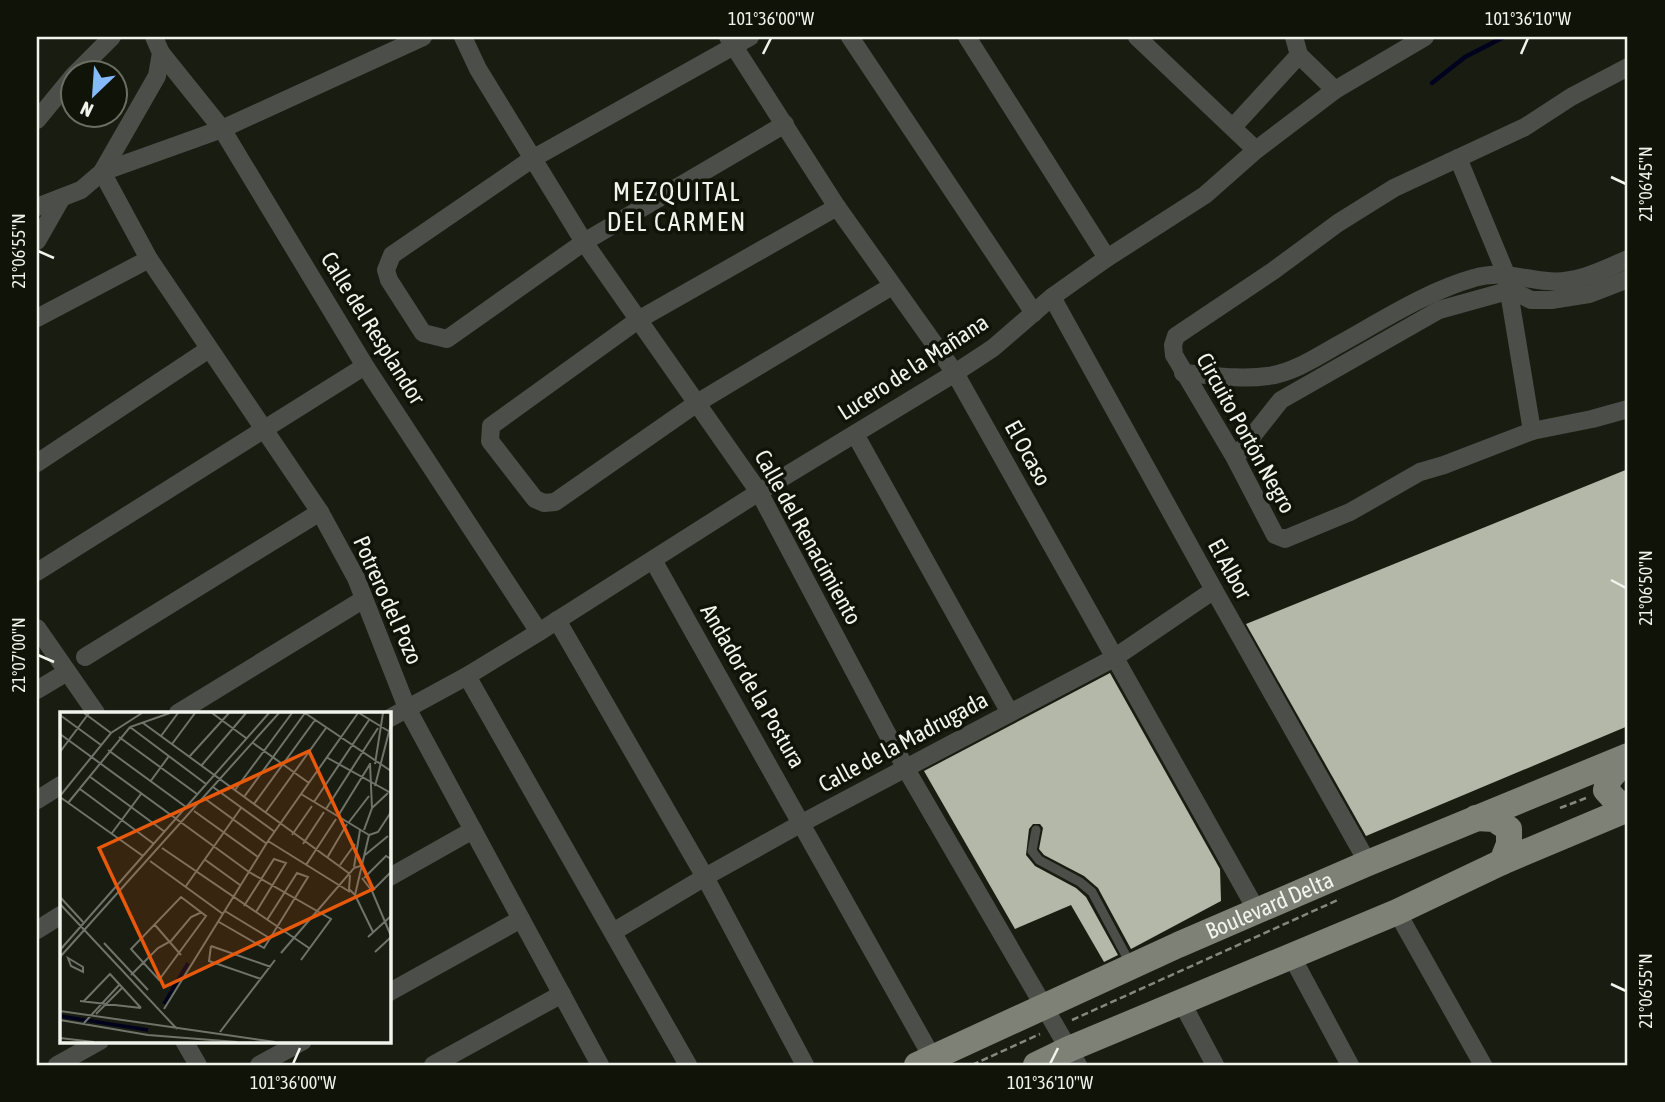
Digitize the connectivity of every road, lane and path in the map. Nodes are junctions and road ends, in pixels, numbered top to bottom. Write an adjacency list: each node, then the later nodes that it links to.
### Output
1 (112, 37): 13 (street)
2 (423, 37): 20 (street)
3 (463, 37): 23 (street, Calle del Renacimiento)
4 (750, 37): 10 (street)
5 (850, 37): 37 (street)
6 (967, 37): 30 (street)
7 (1137, 37): 19 (street)
8 (1294, 37): 12 (street)
9 (1425, 37): 16 (street, Lucero de la Mañana)
10 (732, 42): 18 (street, El Ocaso); 23 (street)
11 (158, 45): 20 (street, Calle del Resplandor); 24 (street)
12 (1299, 55): 16 (street); 19 (street)
13 (88, 60)
14 (1628, 67): 22 (street, Circuito Portón Negro)
15 (60, 90): 17 (street)
16 (1335, 90): 21 (street, Lucero de la Mañana)
17 (39, 114)
18 (785, 124): 27 (street, El Ocaso); 29 (street)
19 (1233, 127): 21 (street)
20 (222, 128): 24 (street); 41 (street, Calle del Resplandor)
21 (1256, 150): 30 (street, Lucero de la Mañana)
22 (1458, 158): 34 (street); 43 (street, Circuito Portón Negro)
23 (532, 159): 29 (street, Calle del Renacimiento); 29 (street)
24 (102, 172): 25 (street); 31 (street, Potrero del Pozo)
25 (61, 199): 26 (street); 28 (street)
26 (37, 207)
27 (837, 207): 35 (street, El Ocaso); 39 (street)
28 (37, 241)
29 (584, 242): 39 (street, Calle del Renacimiento)
30 (1107, 258): 36 (street, Lucero de la Mañana)
31 (149, 259): 38 (street); 40 (street, Potrero del Pozo)
32 (1628, 259): 34 (street)
33 (1628, 279): 34 (street)
34 (1509, 281): 44 (street); 45 (street); 49 (street)
35 (892, 286): 42 (street, El Ocaso); 46 (street)
36 (1052, 297): 37 (street, Lucero de la Mañana); 57 (street, El Albor)
37 (1034, 313): 42 (street, Lucero de la Mañana)
38 (37, 318)
39 (638, 320): 46 (street, Calle del Renacimiento); 46 (street)
40 (209, 349): 48 (street, Potrero del Pozo); 52 (street)
41 (365, 366): 48 (street); 61 (street, Calle del Resplandor)
42 (955, 373): 50 (street, Lucero de la Mañana); 63 (street, El Ocaso)
43 (1183, 373): 44 (street); 51 (street, Circuito Portón Negro)
44 (1270, 376): 45 (street)
45 (1281, 400): 51 (street)
46 (698, 403): 53 (street, Calle del Renacimiento)
47 (1628, 408): 49 (street, Circuito Portón Negro)
48 (265, 428): 54 (street, Potrero del Pozo); 56 (street)
49 (1532, 431): 51 (street, Circuito Portón Negro)
50 (855, 434): 53 (street, Lucero de la Mañana); 70 (street)
51 (1235, 458)
52 (37, 463)
53 (759, 492): 55 (street, Lucero de la Mañana); 73 (street, Calle del Renacimiento)
54 (320, 512): 58 (street, Potrero del Pozo); 62 (street)
55 (653, 560): 59 (street, Lucero de la Mañana); 80 (street, Andador de la Postura)
56 (37, 572)
57 (1214, 590): 63 (street, Calle de la Madrugada); 84 (street, El Albor)
58 (364, 599): 67 (street, Potrero del Pozo); 69 (street)
59 (557, 620): 61 (street, Lucero de la Mañana); 86 (street)
60 (37, 628): 64 (street)
61 (539, 632): 65 (street, Lucero de la Mañana)
62 (85, 657)
63 (1114, 658): 70 (street, Calle de la Madrugada); 88 (street, El Ocaso)
64 (67, 671): 66 (street); 68 (street)
65 (467, 676): 67 (street, Lucero de la Mañana); 93 (street)
66 (37, 690)
67 (407, 708): 71 (street, Lucero de la Mañana); 81 (street, Potrero del Pozo)
68 (95, 712)
69 (180, 712)
70 (1010, 713): 73 (street, Calle de la Madrugada)
71 (390, 718)
72 (1628, 756): 75 (main road); 79 (main road, Boulevard Delta)
73 (906, 769): 80 (street, Calle de la Madrugada); 99 (street, Calle del Renacimiento)
74 (60, 786): 76 (street)
75 (1606, 790): 77 (main road); 78 (path)
76 (37, 800)
77 (1628, 808): 83 (main road, Boulevard Delta)
78 (1558, 809)
79 (1476, 818): 83 (main road); 84 (main road, Boulevard Delta)
80 (802, 823): 86 (street, Calle de la Madrugada); 103 (street, Andador de la Postura)
81 (473, 830): 85 (street); 91 (street, Potrero del Pozo)
82 (1036, 830): 95 (lane)
83 (1502, 862): 89 (main road, Boulevard Delta)
84 (1368, 863): 88 (main road, Boulevard Delta)
85 (390, 877)
86 (705, 877): 93 (street, Calle de la Madrugada); 110 (street)
87 (1350, 895): 99 (path)
88 (1257, 911): 95 (main road, Boulevard Delta)
89 (1397, 912): 94 (main road, Boulevard Delta); 115 (street)
90 (60, 916): 92 (street)
91 (521, 919): 96 (street); 97 (street, Potrero del Pozo)
92 (37, 930)
93 (613, 932): 109 (street)
94 (1292, 957): 98 (main road, Boulevard Delta); 114 (street)
95 (1132, 967): 99 (main road, Boulevard Delta)
96 (390, 992)
97 (562, 994): 107 (street); 108 (street, Potrero del Pozo)
98 (1181, 1001): 99 (main road, Boulevard Delta); 113 (street)
99 (1062, 1037): 103 (main road, Boulevard Delta); 111 (path); 112 (main road, Boulevard Delta)
100 (98, 1042): 104 (street)
101 (185, 1042): 105 (street)
102 (301, 1042): 106 (street)
103 (924, 1061)
104 (57, 1065)
105 (198, 1065)
106 (259, 1065)
107 (433, 1065)
108 (600, 1065)
109 (688, 1065)
110 (805, 1065)
111 (972, 1065)
112 (1036, 1065)
113 (1215, 1065)
114 (1350, 1065)
115 (1483, 1065)

